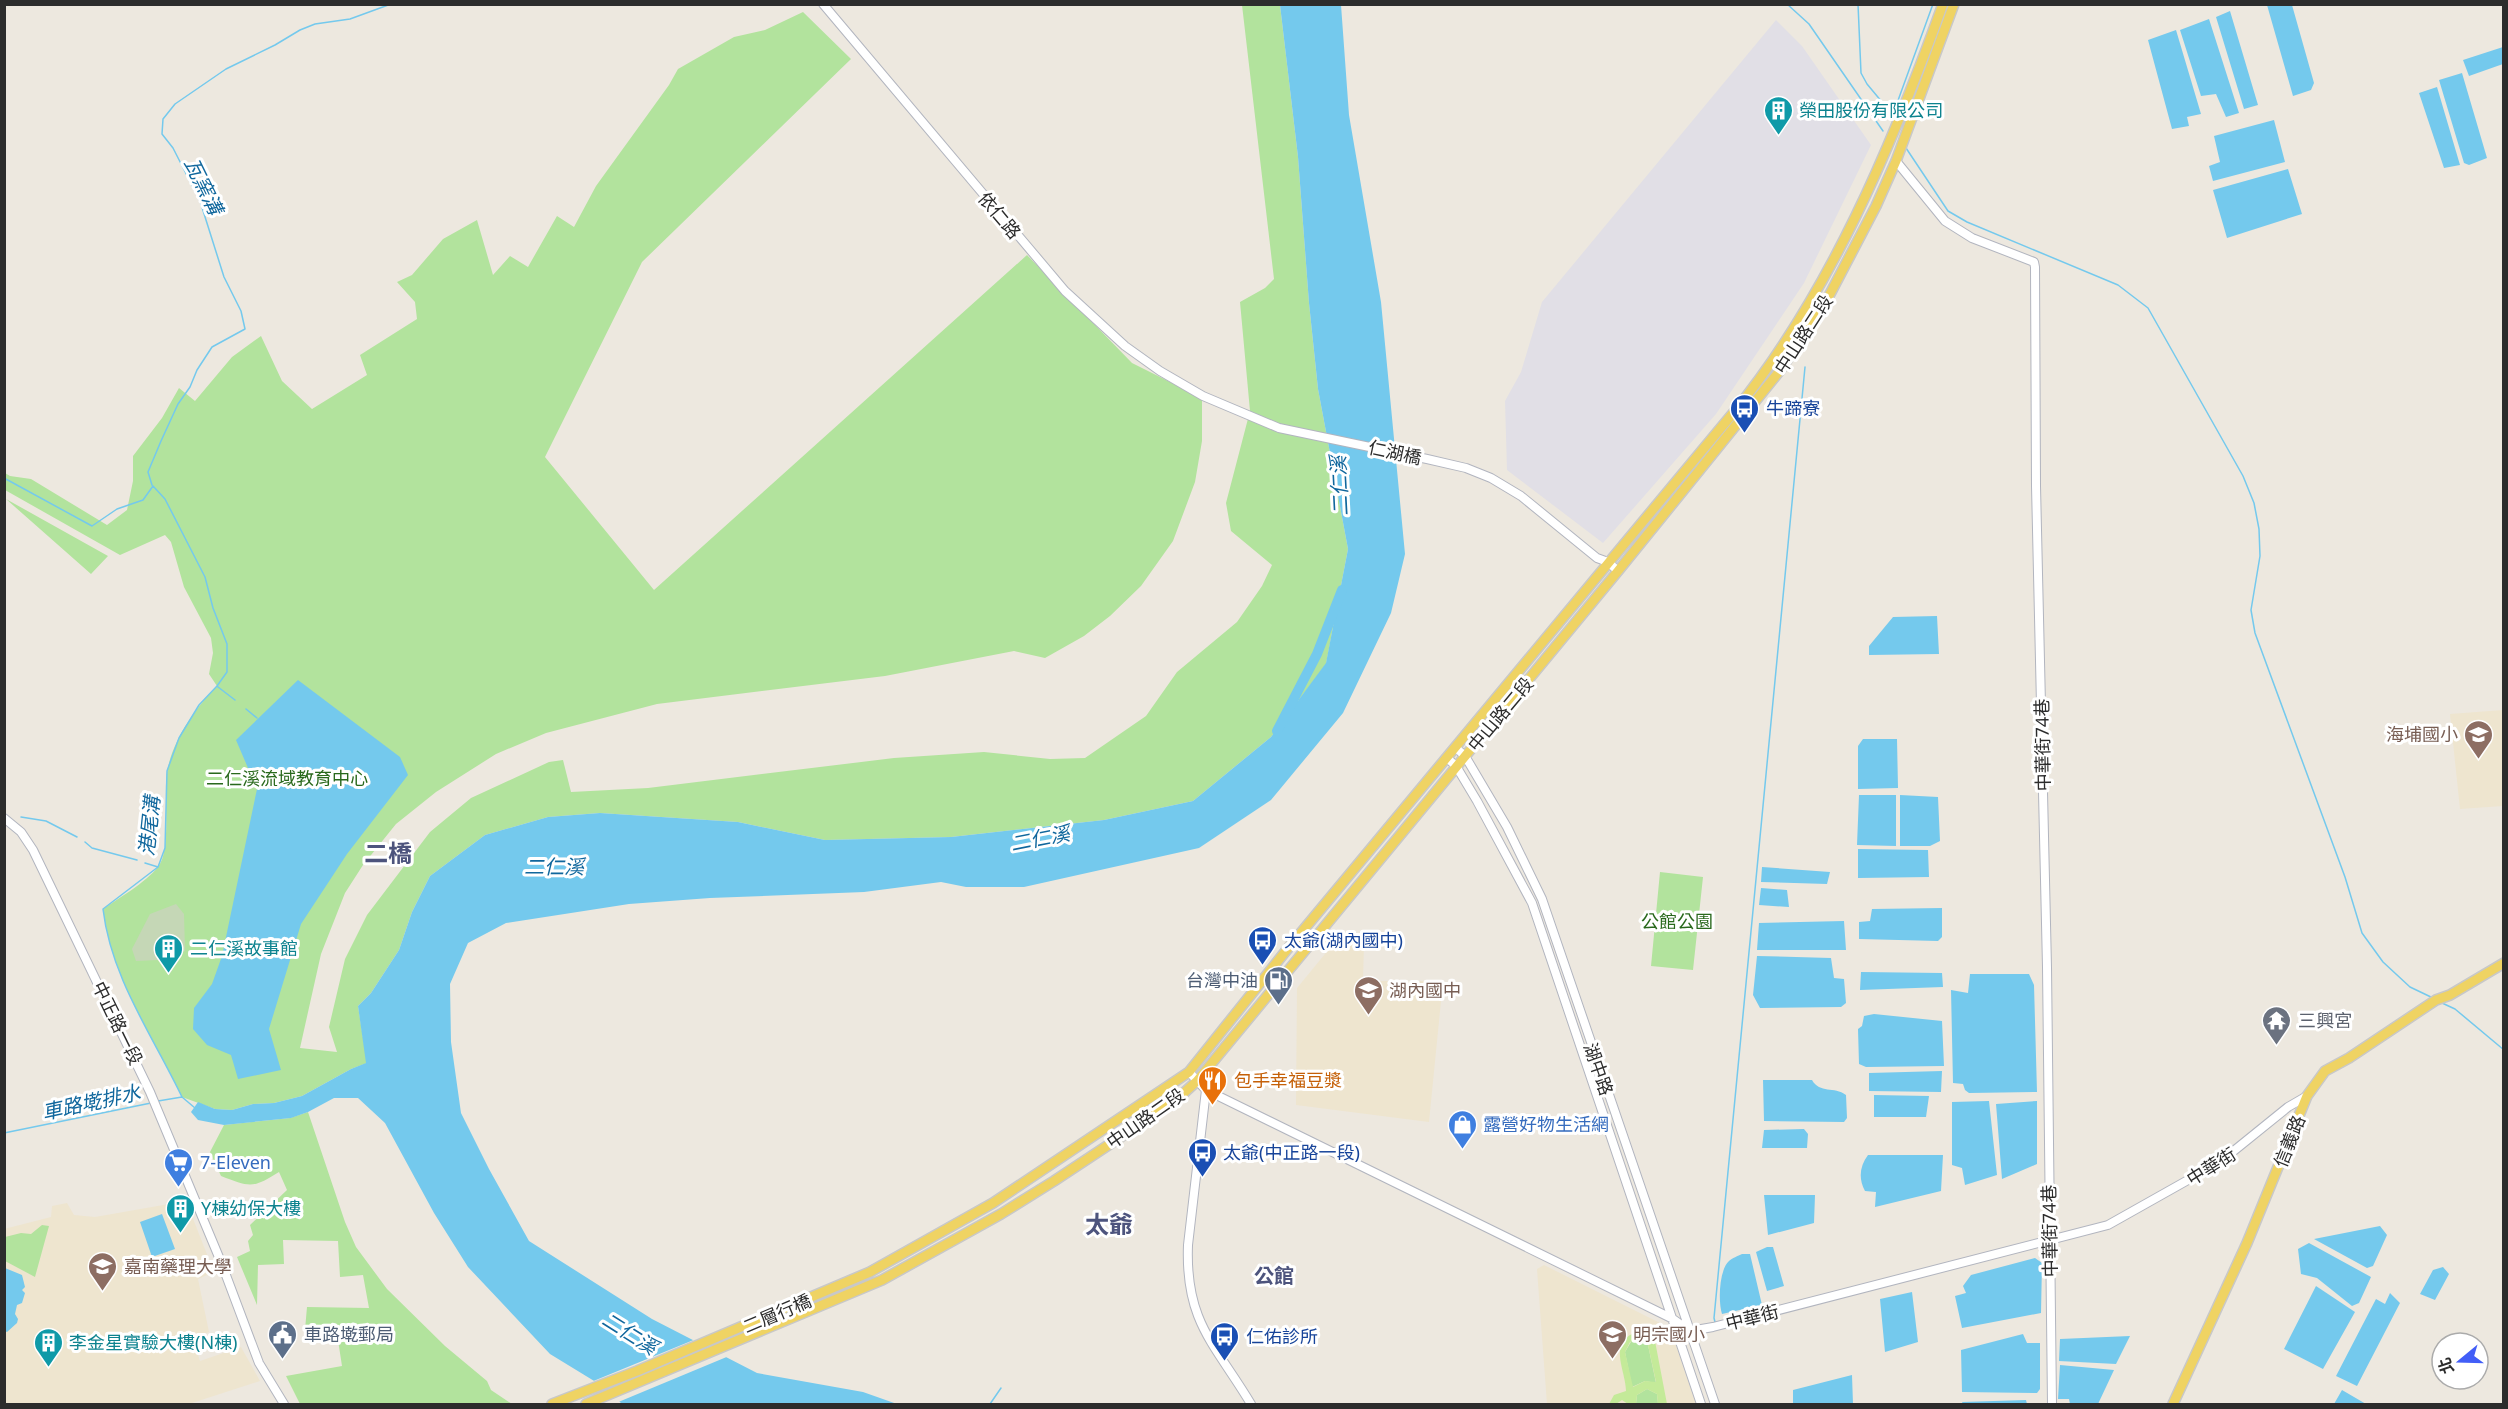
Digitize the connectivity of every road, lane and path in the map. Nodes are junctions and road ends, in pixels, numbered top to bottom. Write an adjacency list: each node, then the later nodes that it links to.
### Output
1 (823, 4): 5 (street, 依仁路)
2 (1943, 4): 6 (main road, 中山路二段)
3 (1954, 4): 4 (main road, 中山路二段)
4 (1897, 157): 7 (main road, 中山路二段); 20 (street, 中華街74巷)
5 (1205, 396): 6 (street, 仁湖橋)
6 (1608, 562): 7 (street, 仁湖橋); 8 (main road, 中山路二段)
7 (1618, 571): 9 (main road, 中山路二段)
8 (1456, 748): 9 (street, 湖中路); 10 (main road, 中山路二段)
9 (1465, 756): 11 (main road, 中山路二段); 22 (street, 湖中路)
10 (1447, 758): 11 (street, 湖中路); 14 (main road, 中山路二段)
11 (1456, 766): 15 (main road, 中山路二段); 21 (street, 湖中路)
12 (4, 818): 23 (street, 中正路一段)
13 (2504, 963): 17 (main road, 信義路)
14 (1189, 1072): 15 (street); 18 (main road, 中山路二段)
15 (1197, 1081): 16 (street); 19 (main road, 中山路二段)
16 (1206, 1090): 21 (street); 26 (street)
17 (2307, 1096): 20 (street, 中華街); 30 (main road, 信義路)
18 (993, 1203): 24 (main road, 二層行橋)
19 (1001, 1214): 25 (main road, 二層行橋)
20 (2050, 1241): 22 (street, 中華街); 29 (street, 中華街74巷)
21 (1672, 1319): 22 (street); 27 (street, 湖中路)
22 (1690, 1331): 28 (street, 湖中路)
23 (284, 1404)
24 (552, 1404)
25 (586, 1404)
26 (1251, 1404)
27 (1701, 1404)
28 (1715, 1404)
29 (2052, 1404)
30 (2173, 1404)

